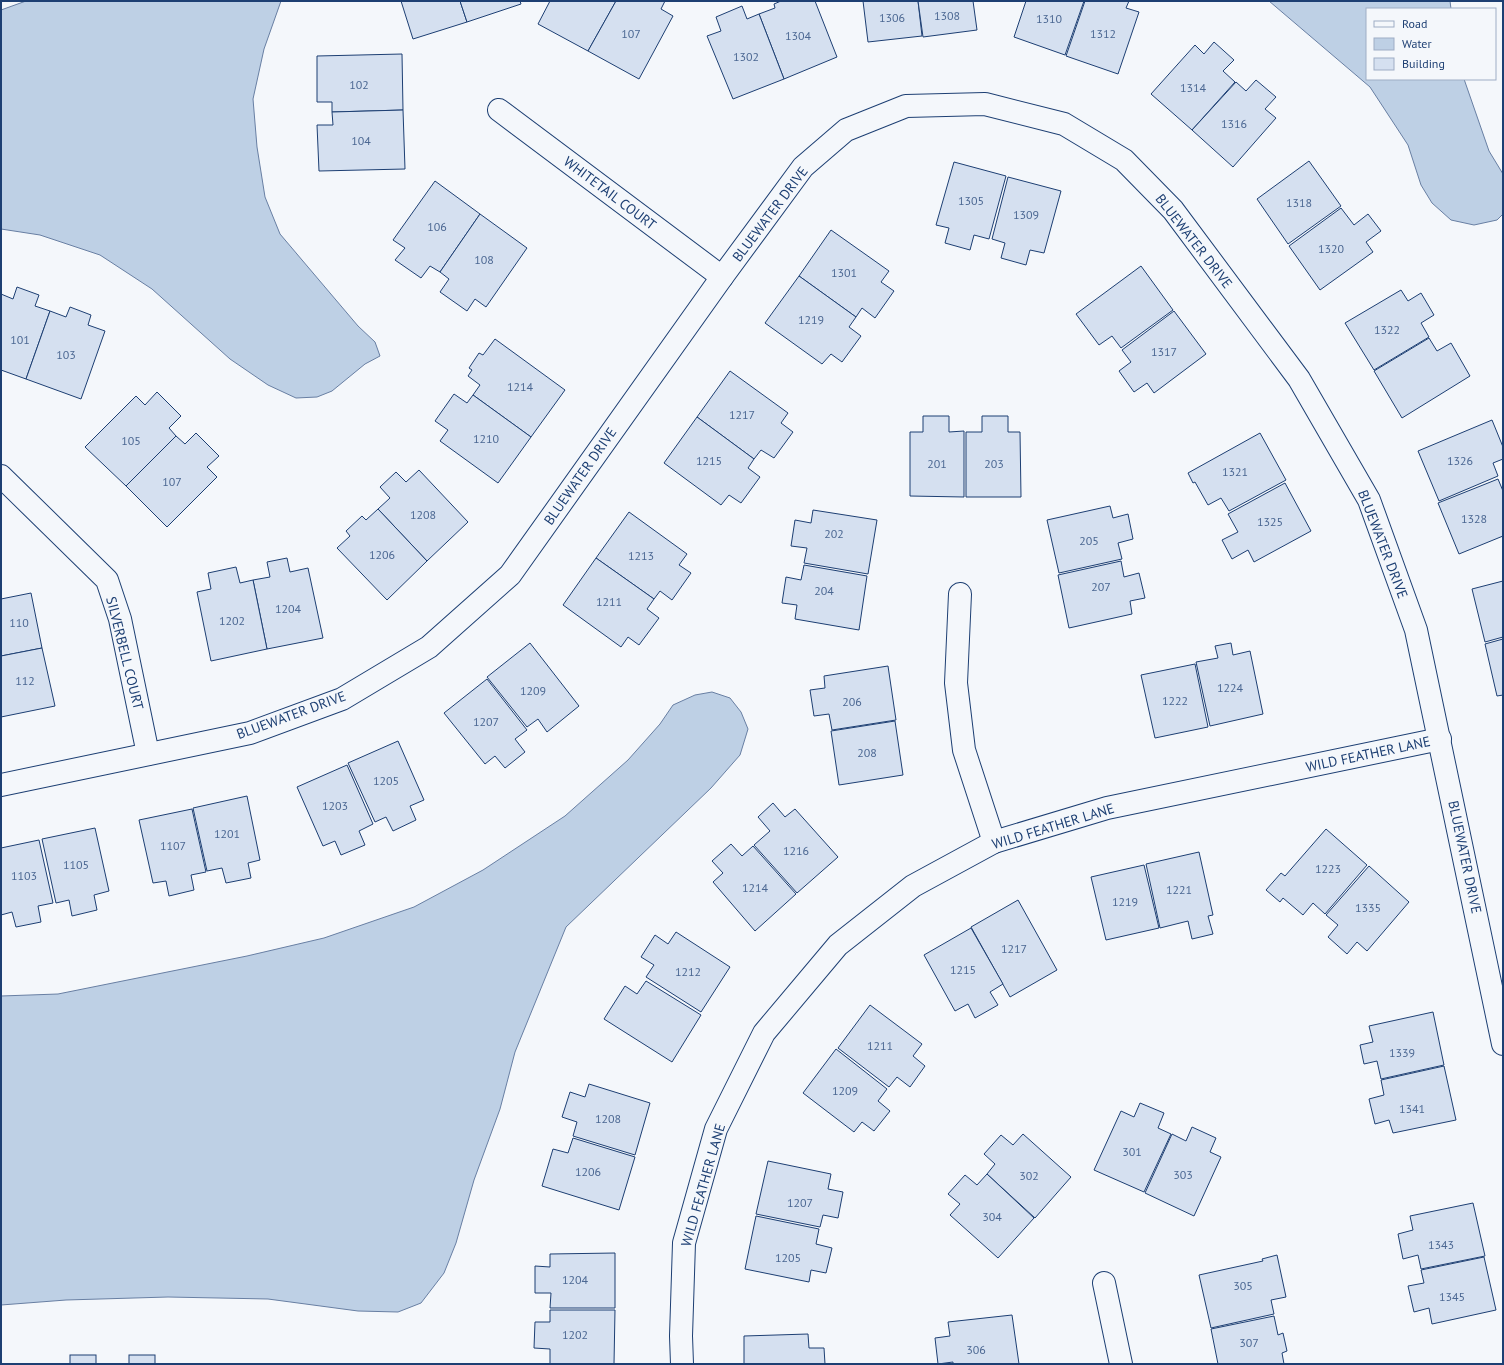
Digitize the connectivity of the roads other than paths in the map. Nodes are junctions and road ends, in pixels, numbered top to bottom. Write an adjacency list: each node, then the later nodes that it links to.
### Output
1 (499, 110): 2 (street, WHITETAIL COURT)
2 (722, 276): 5 (street, BLUEWATER DRIVE); 6 (street, BLUEWATER DRIVE)
3 (1, 476): 6 (street, SILVERBELL COURT)
4 (960, 594): 8 (street)
5 (1440, 739): 8 (street, WILD FEATHER LANE); 9 (street, BLUEWATER DRIVE)
6 (148, 754): 7 (street, BLUEWATER DRIVE)
7 (1, 785)
8 (994, 842): 11 (street, WILD FEATHER LANE)
9 (1503, 1044)
10 (1104, 1283): 12 (street)
11 (682, 1364)
12 (1122, 1364)

